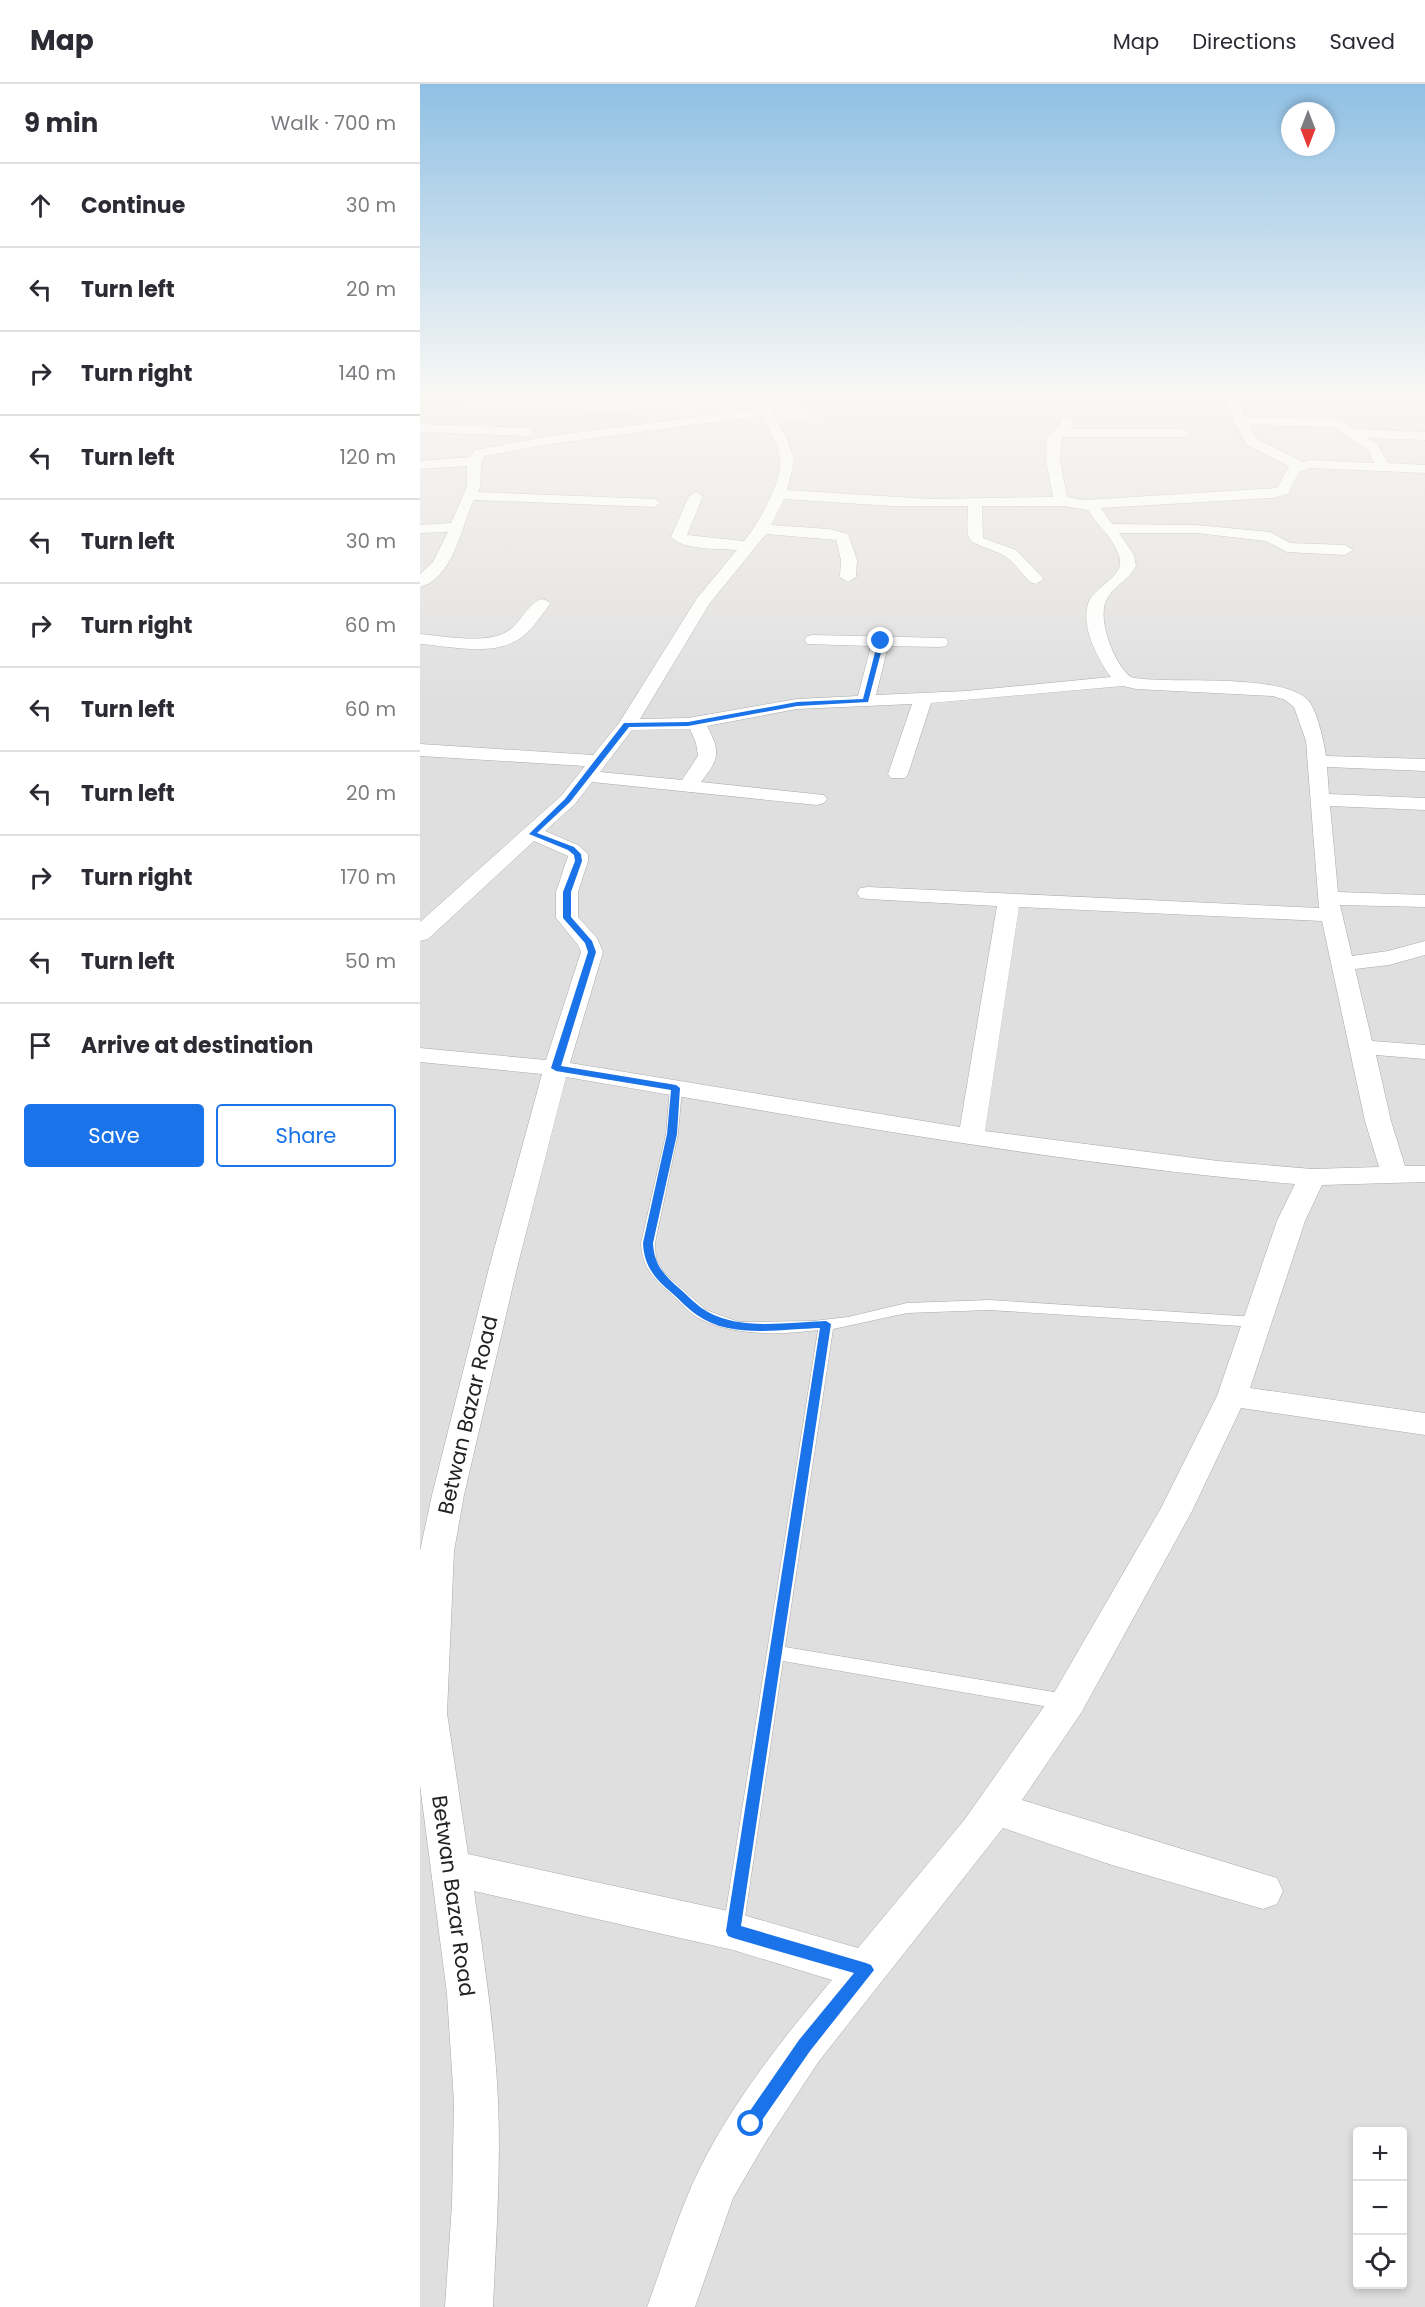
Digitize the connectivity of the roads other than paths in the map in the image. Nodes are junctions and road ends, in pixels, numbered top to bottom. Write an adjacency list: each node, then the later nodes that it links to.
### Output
1 (471, 493): 5 (street)
2 (1059, 493): 7 (street)
3 (1277, 493): 10 (street)
4 (779, 494): 9 (street); 14 (street)
5 (470, 496): 8 (street); 11 (street)
6 (696, 496): 15 (street)
7 (1061, 501): 9 (street); 10 (street)
8 (654, 503)
9 (975, 503): 18 (street)
10 (1087, 504): 12 (street)
11 (457, 527): 13 (street); 19 (street)
12 (1107, 528): 16 (street); 25 (street)
13 (420, 529)
14 (762, 529): 15 (street); 17 (street)
15 (748, 546): 29 (street)
16 (1346, 550)
17 (848, 577)
18 (1036, 579)
19 (420, 582)
20 (542, 604): 21 (street)
21 (420, 639)
22 (813, 640): 23 (street)
23 (881, 641): 24 (street); 27 (street)
24 (940, 642)
25 (1124, 681): 26 (street); 31 (street)
26 (923, 699): 27 (street); 34 (street)
27 (866, 701): 28 (street)
28 (696, 723): 29 (street); 35 (street)
29 (627, 725): 33 (street)
30 (420, 750): 33 (street)
31 (1317, 761): 32 (street); 37 (street)
32 (1425, 765)
33 (593, 769): 35 (street); 39 (street)
34 (898, 774)
35 (687, 786): 36 (street)
36 (817, 799)
37 (1321, 800): 38 (street); 43 (street)
38 (1425, 804)
39 (532, 834): 44 (street); 50 (street, Betwan Bazar Road)
40 (868, 893): 41 (street)
41 (1010, 900): 43 (street); 52 (street)
42 (1425, 901): 43 (street)
43 (1330, 906): 46 (street)
44 (420, 934)
45 (1425, 948): 46 (street)
46 (1342, 964): 47 (street)
47 (1362, 1047): 48 (street); 54 (street)
48 (1425, 1052)
49 (420, 1055): 50 (street)
50 (556, 1068): 51 (street); 62 (street, Betwan Bazar Road)
51 (676, 1088): 52 (street); 57 (lane)
52 (972, 1137): 55 (street)
53 (1425, 1174): 54 (street)
54 (1395, 1175): 55 (street)
55 (1312, 1177): 56 (street)
56 (1256, 1322): 57 (lane); 58 (street)
57 (826, 1324): 60 (lane)
58 (1232, 1396): 59 (street); 61 (street)
59 (1425, 1425)
60 (777, 1653): 61 (lane); 66 (lane)
61 (1068, 1702): 63 (street)
62 (424, 1712): 64 (street, Betwan Bazar Road)
63 (995, 1809): 65 (street); 67 (street)
64 (450, 1868): 66 (street); 68 (street, Betwan Bazar Road)
65 (1263, 1891)
66 (733, 1931): 67 (street)
67 (866, 1970): 69 (street)
68 (469, 2307)
69 (672, 2307)

